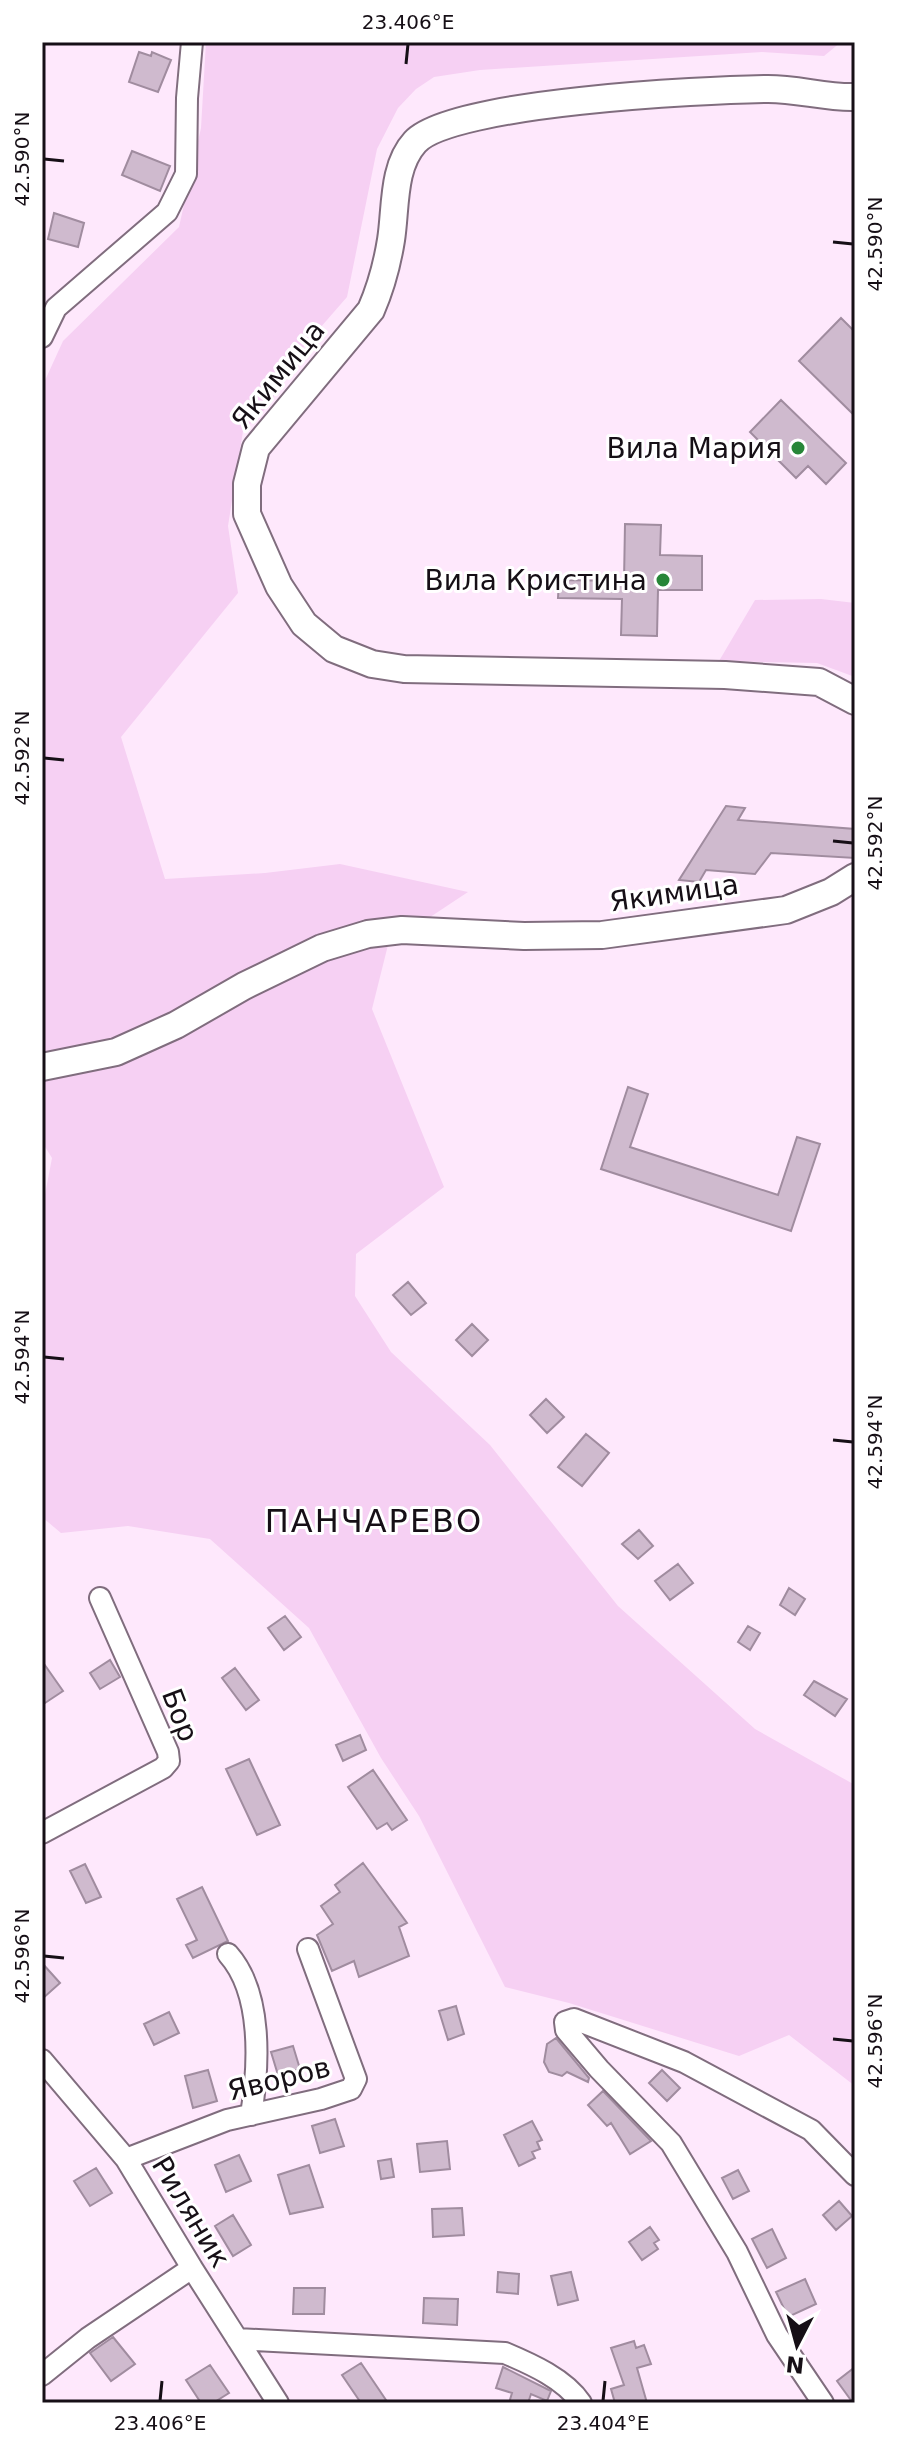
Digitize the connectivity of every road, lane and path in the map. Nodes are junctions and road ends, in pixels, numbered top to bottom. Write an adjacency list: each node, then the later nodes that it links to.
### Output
1 (192, 42): 3 (street)
2 (855, 97): 4 (street, Якимица)
3 (42, 337)
4 (855, 701)
5 (855, 877): 6 (street, Якимица)
6 (42, 1067)
7 (100, 1598): 8 (street, Бор)
8 (42, 1833)
9 (308, 1949): 12 (street, Яворов)
10 (228, 1954): 12 (street)
11 (42, 2060): 13 (street, Риляник)
12 (251, 2115): 13 (street, Яворов)
13 (126, 2159): 15 (street, Риляник)
14 (855, 2175): 20 (street)
15 (192, 2268): 16 (street, Риляник); 17 (street)
16 (237, 2339): 18 (street, Риляник); 19 (street)
17 (42, 2375)
18 (278, 2403)
19 (581, 2403)
20 (823, 2403)

